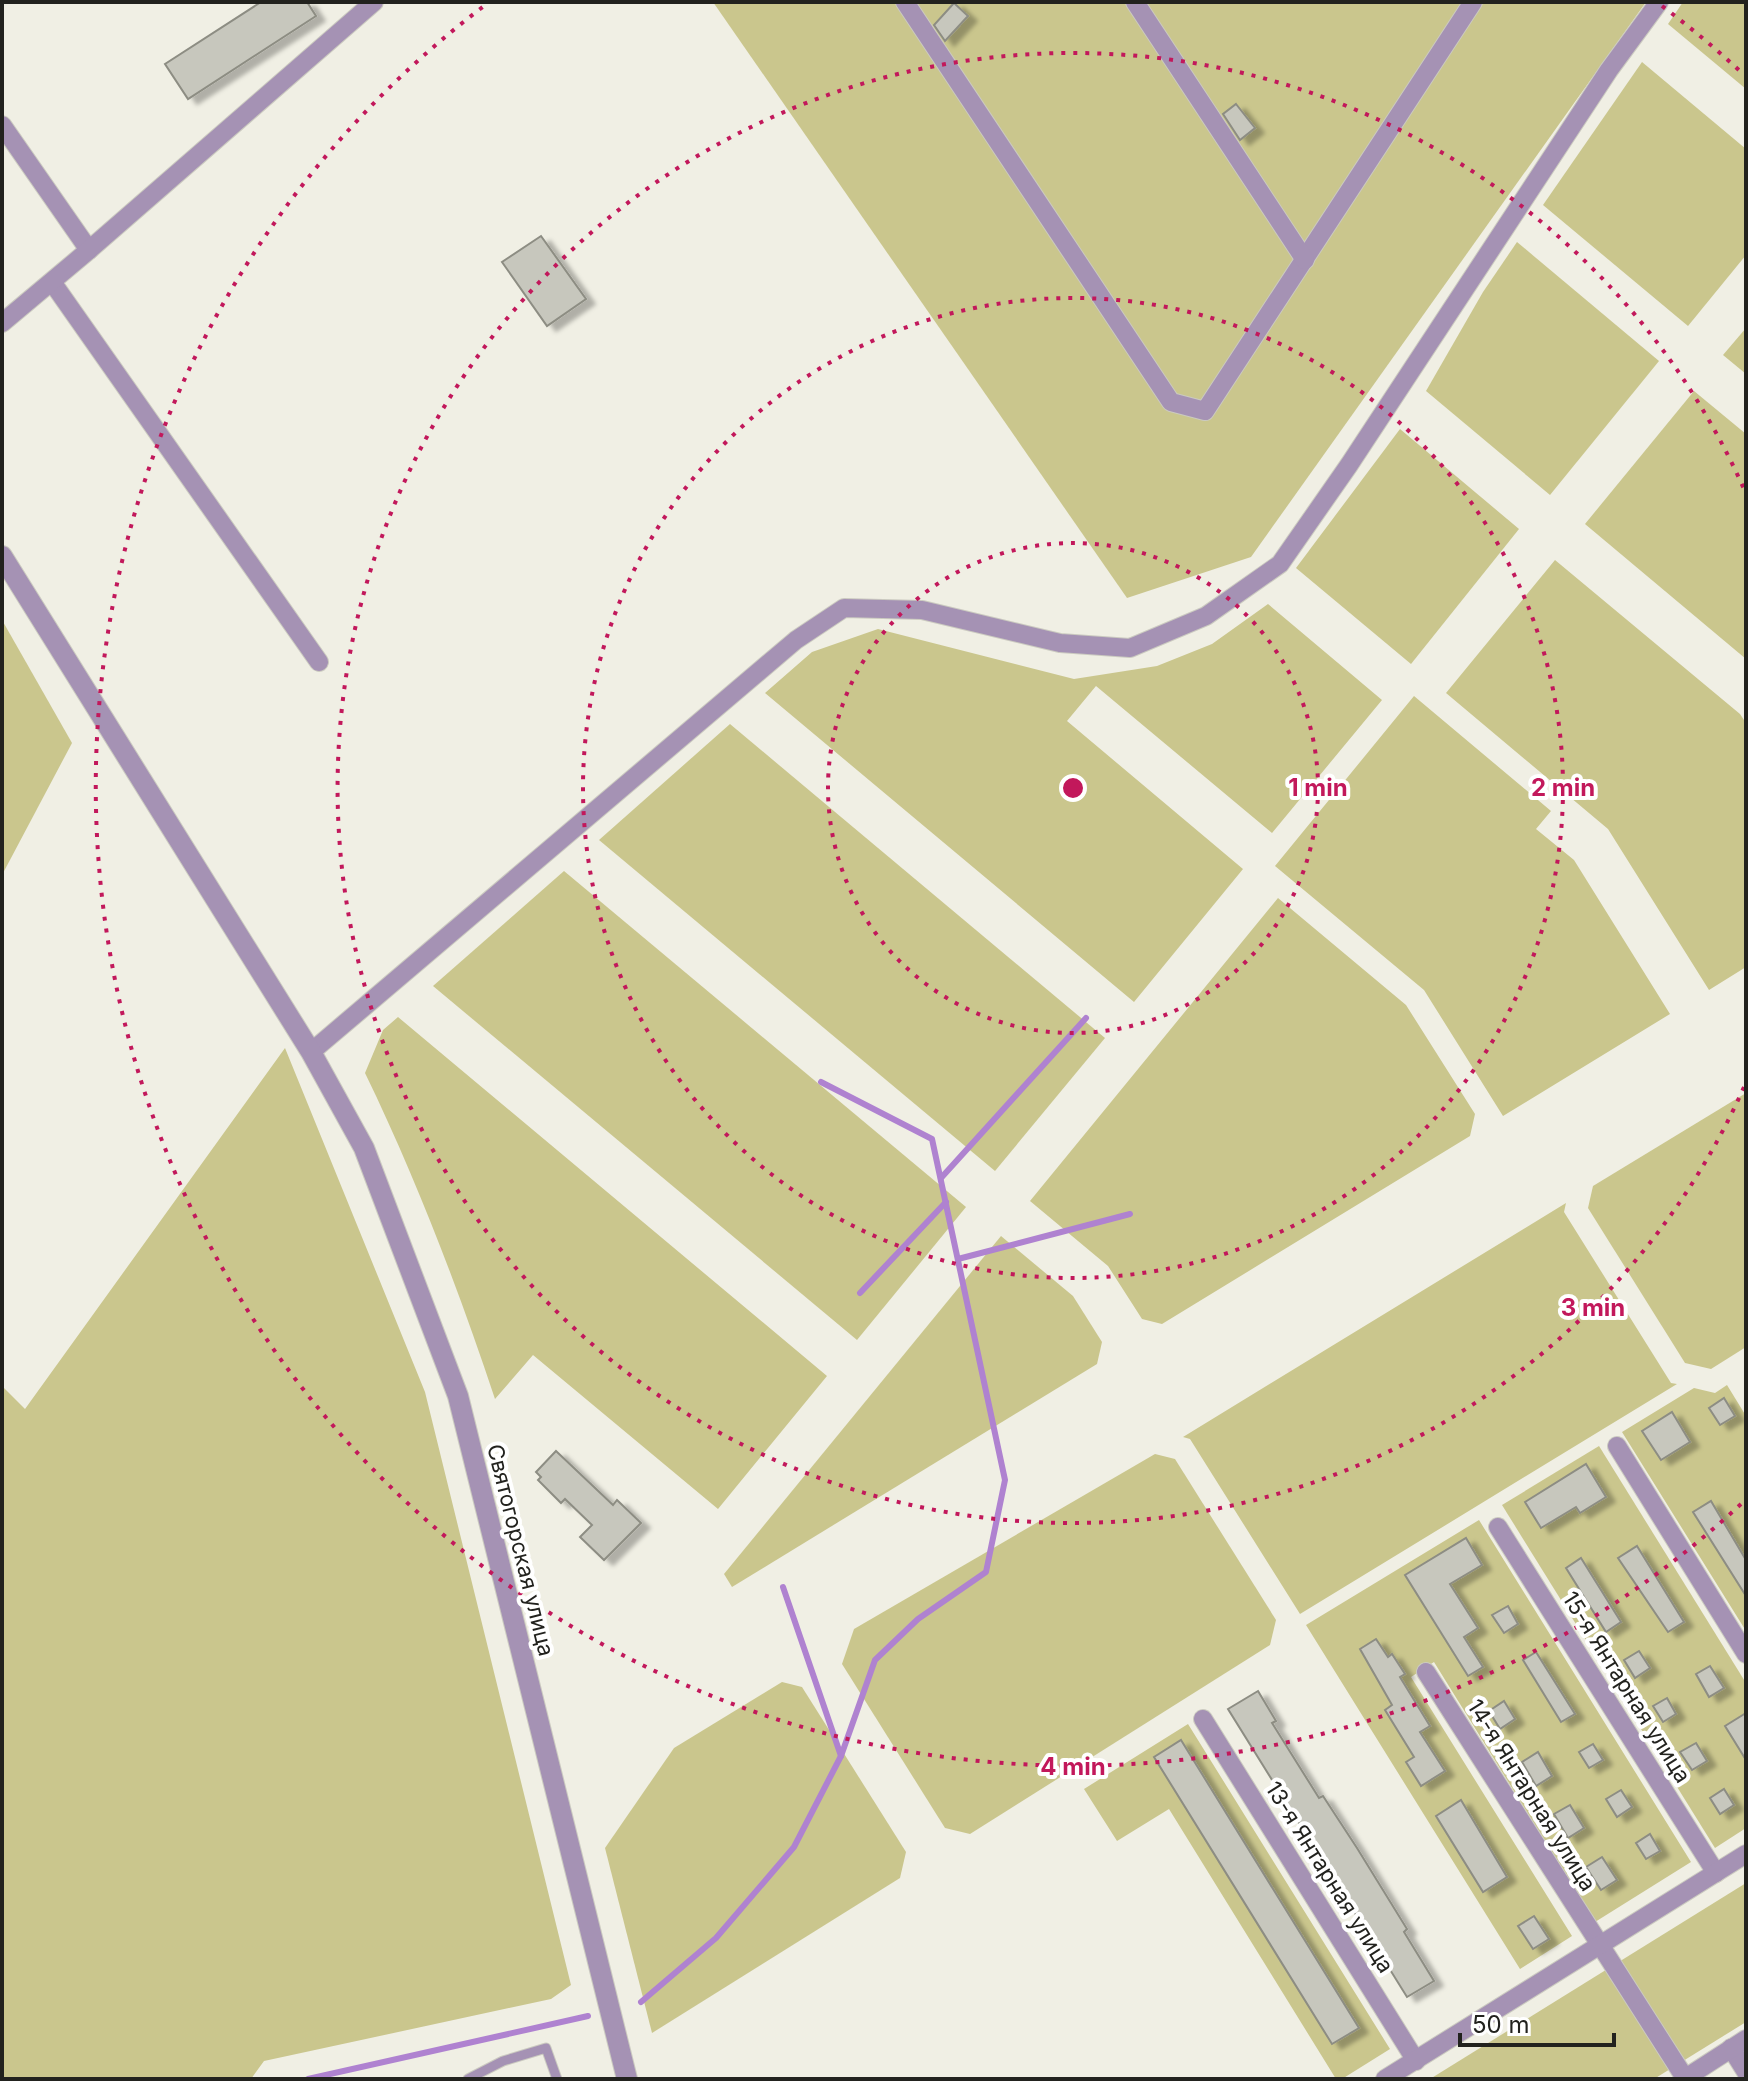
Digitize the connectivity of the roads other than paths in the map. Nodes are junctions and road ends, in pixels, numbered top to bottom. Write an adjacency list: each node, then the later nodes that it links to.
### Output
1 (374, 2): 7 (street)
2 (905, 2): 8 (street)
3 (1135, 2): 8 (street)
4 (1473, 2): 8 (street)
5 (1659, 2): 13 (street)
6 (2, 125): 7 (street)
7 (89, 250): 9 (street)
8 (1305, 260)
9 (52, 282): 10 (street); 12 (street)
10 (2, 323)
11 (2, 556): 13 (street, Святогорская улица)
12 (319, 662)
13 (311, 1052): 27 (street, Святогорская улица)
14 (1617, 1446): 16 (street)
15 (1498, 1527): 20 (street, 15-я Янтарная улица)
16 (1746, 1654)
17 (1426, 1672): 21 (street, 14-я Янтарная улица)
18 (1203, 1719): 23 (street, 13-я Янтарная улица)
19 (1746, 1854): 20 (street)
20 (1716, 1873): 21 (street)
21 (1598, 1944): 23 (street); 29 (street, 14-я Янтарная улица)
22 (1738, 2044): 24 (street); 29 (street)
23 (1416, 2061): 28 (street)
24 (1746, 2072)
25 (468, 2079): 26 (lane)
26 (557, 2079)
27 (627, 2079)
28 (1385, 2079)
29 (1684, 2079)

